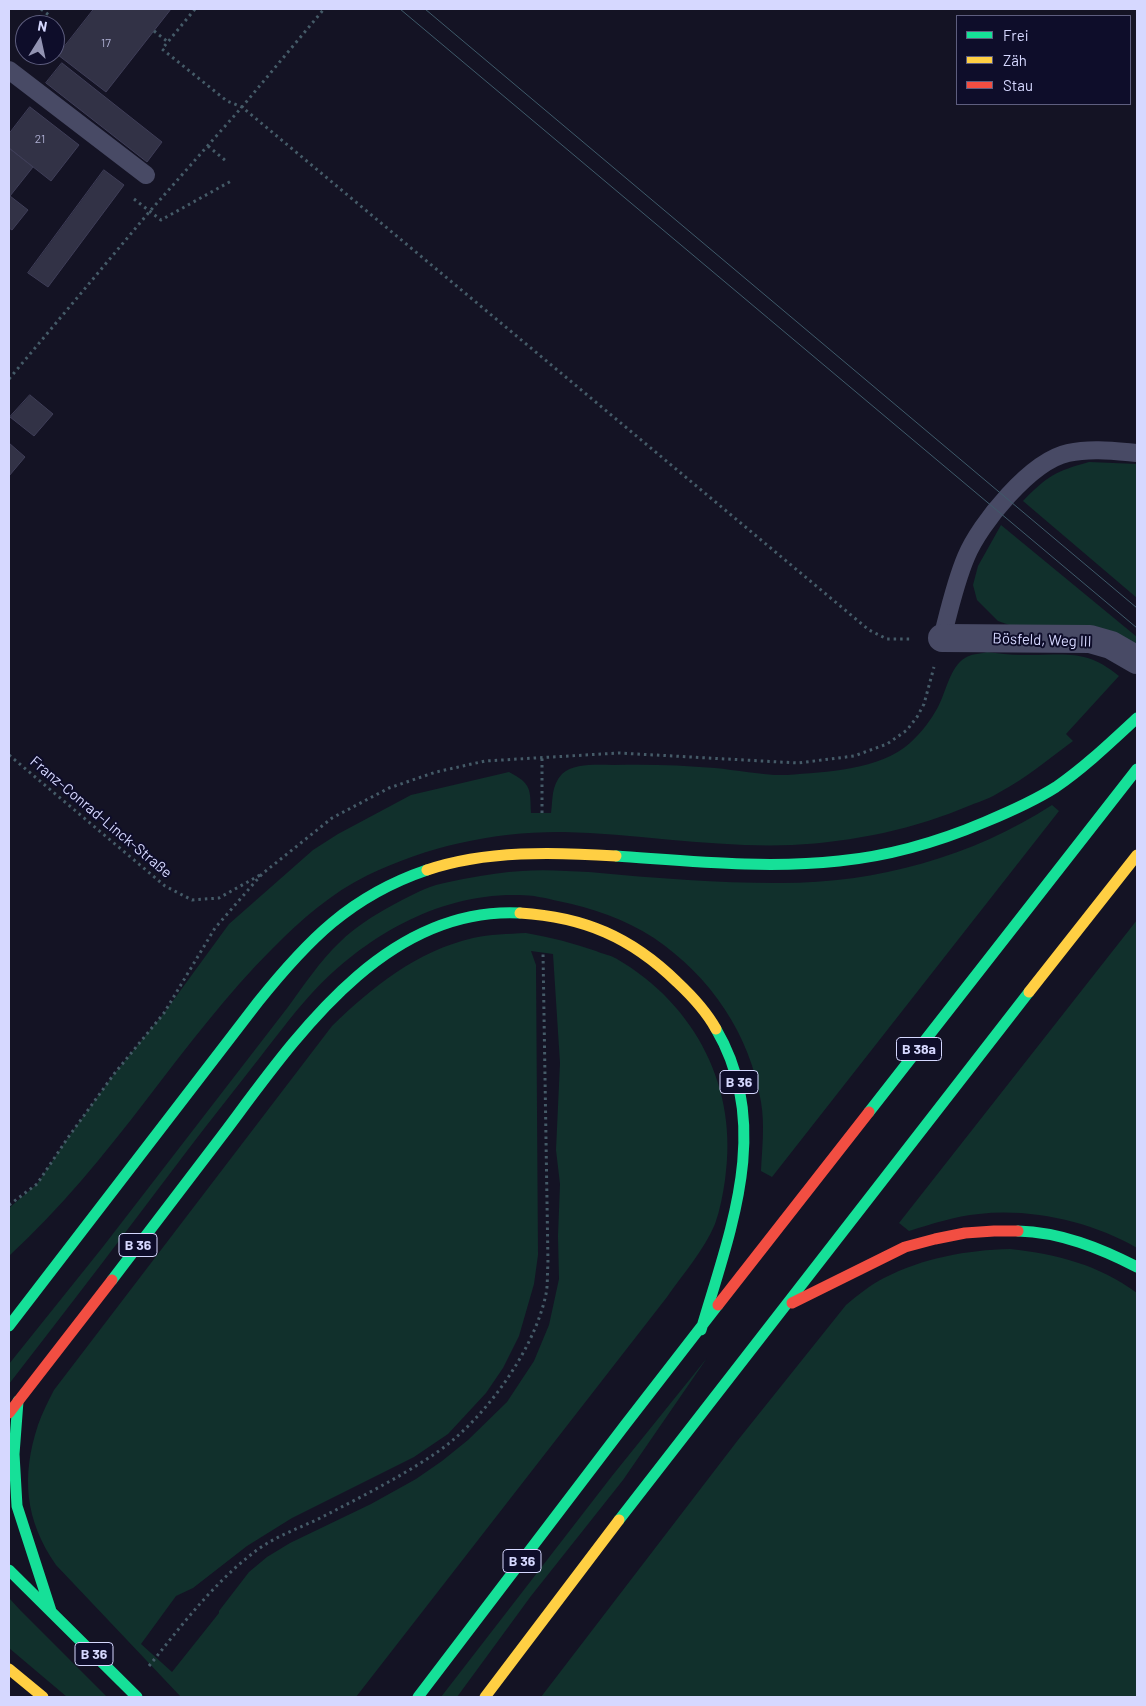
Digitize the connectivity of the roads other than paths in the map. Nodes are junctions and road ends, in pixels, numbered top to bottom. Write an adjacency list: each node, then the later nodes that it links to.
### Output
1 (9, 70): 2 (lane)
2 (146, 175)
3 (1137, 453): 4 (lane)
4 (942, 638): 5 (street, Bösfeld, Weg III)
5 (1137, 660)
6 (1137, 718): 11 (main road)
7 (1137, 769): 14 (main road, B 38a)
8 (1137, 855): 10 (main road)
9 (1137, 1267): 10 (main road)
10 (786, 1306): 23 (main road)
11 (20, 1310): 12 (main road); 13 (main road)
12 (9, 1312)
13 (9, 1326)
14 (701, 1330): 15 (main road, B 36); 22 (main road, B 36)
15 (18, 1401): 16 (main road, B 36); 18 (main road, B 36)
16 (9, 1414)
17 (9, 1570): 18 (main road, B 36)
18 (52, 1611): 21 (main road, B 36)
19 (9, 1669): 20 (main road)
20 (43, 1697)
21 (137, 1697)
22 (418, 1697)
23 (485, 1697)

